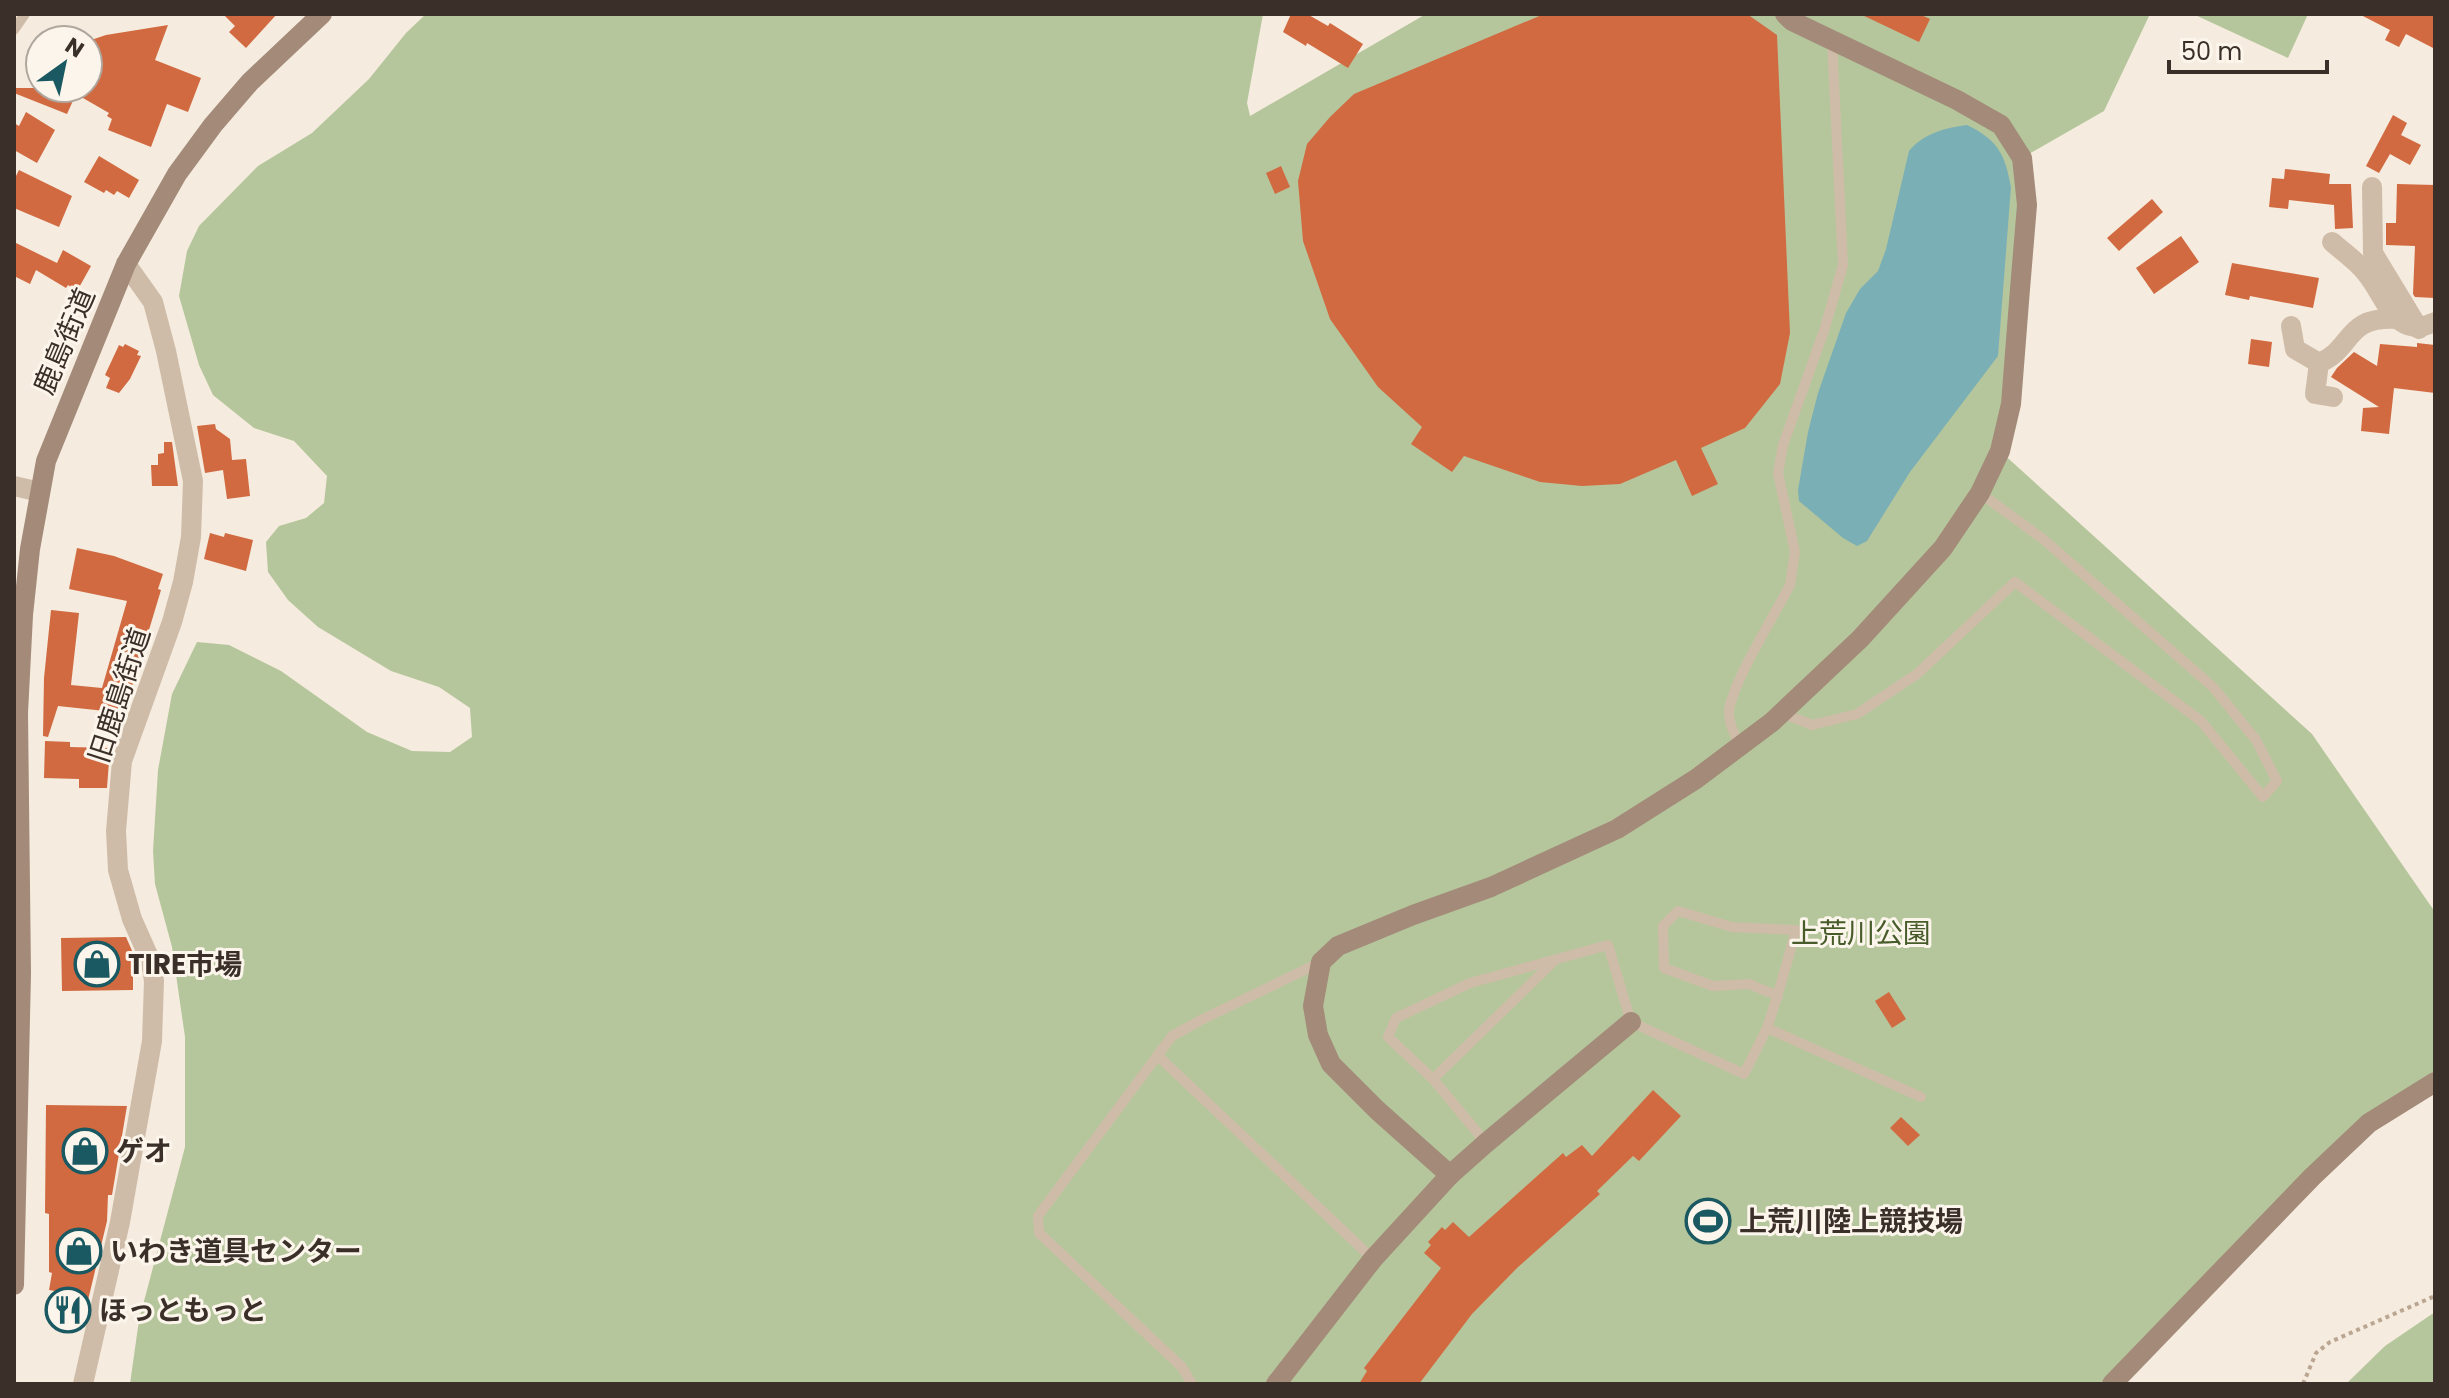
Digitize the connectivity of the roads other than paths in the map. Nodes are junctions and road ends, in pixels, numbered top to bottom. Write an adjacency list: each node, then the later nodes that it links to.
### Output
1 (25, 14): 4 (lane)
2 (322, 14): 8 (street, 鹿島街道)
3 (1785, 14): 5 (street)
4 (14, 30)
5 (1832, 41): 16 (street); 18 (lane)
6 (2372, 187): 11 (street)
7 (2332, 242): 9 (street)
8 (126, 264): 15 (street, 鹿島街道); 34 (street, 旧鹿島街道)
9 (2398, 319): 11 (street); 12 (street)
10 (2291, 326): 12 (street)
11 (2427, 326)
12 (2319, 363): 13 (street)
13 (2333, 397)
14 (14, 486): 15 (street)
15 (40, 492): 19 (street, 鹿島街道)
16 (1980, 493): 17 (street); 17 (lane)
17 (1781, 713): 18 (street)
18 (1740, 746): 21 (street)
19 (16, 778): 25 (street, 鹿島街道)
20 (1556, 960): 23 (lane); 27 (lane); 27 (lane)
21 (1321, 962): 26 (lane); 31 (street)
22 (1778, 996): 22 (lane); 24 (lane)
23 (1631, 1022): 24 (lane); 30 (street)
24 (1767, 1028): 29 (lane)
25 (17, 1042): 33 (street, 鹿島街道)
26 (1158, 1056): 32 (lane); 35 (lane)
27 (1433, 1079): 30 (lane)
28 (2435, 1082): 37 (street)
29 (1921, 1097)
30 (1486, 1143): 31 (street)
31 (1450, 1175): 32 (street)
32 (1373, 1259): 36 (street)
33 (14, 1285)
34 (83, 1384)
35 (1192, 1384)
36 (1276, 1384)
37 (2112, 1384)

